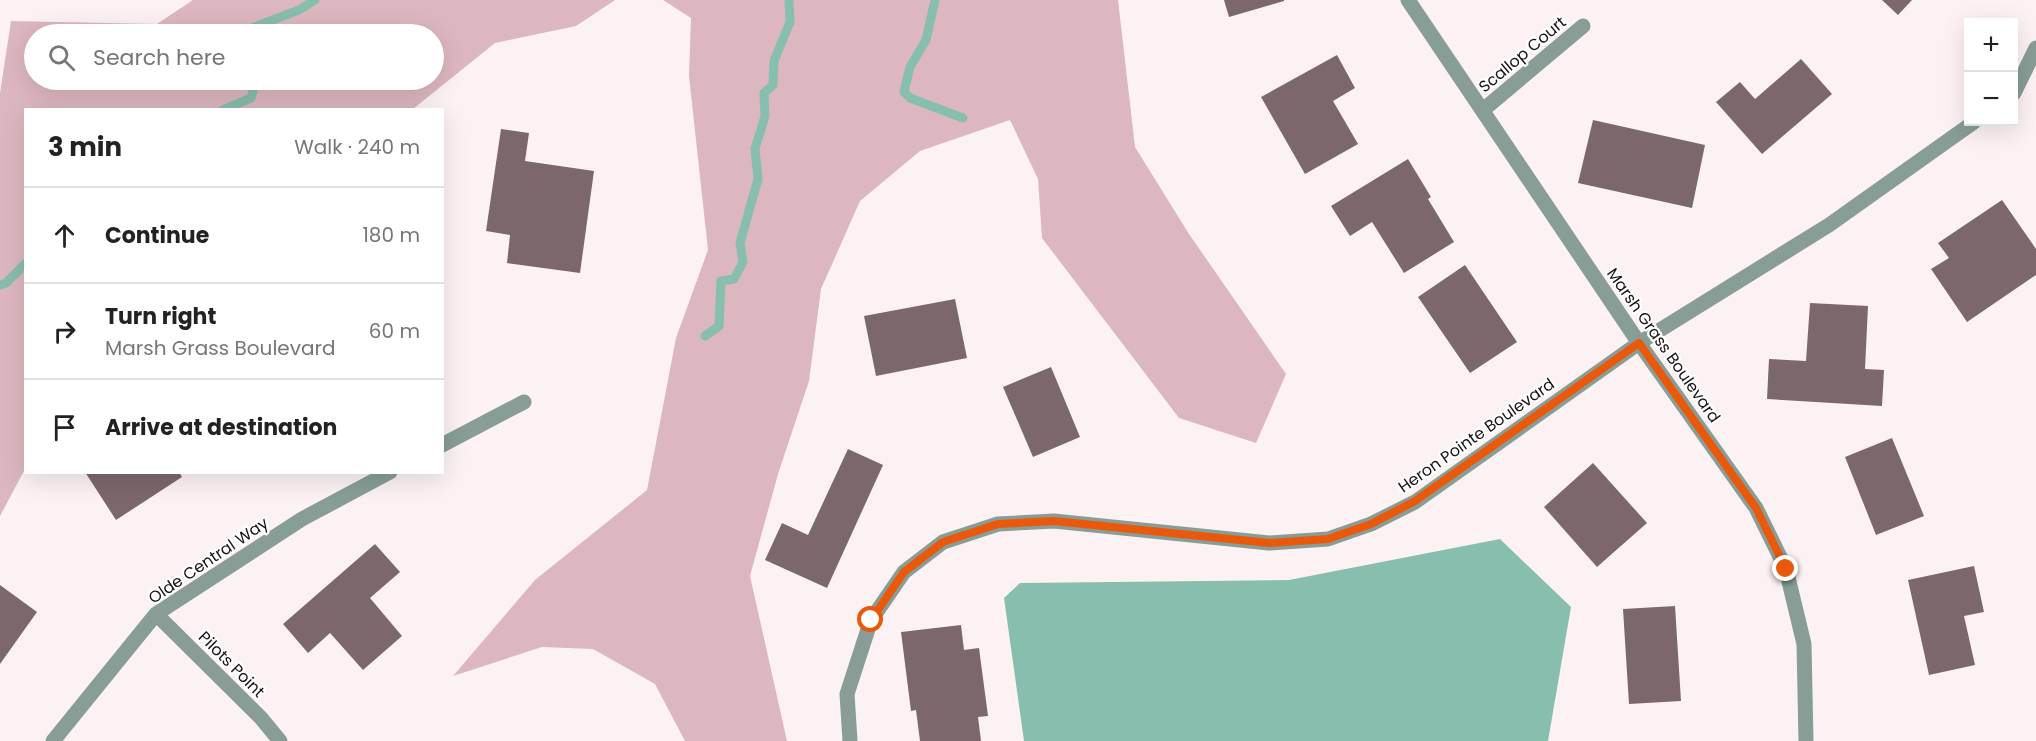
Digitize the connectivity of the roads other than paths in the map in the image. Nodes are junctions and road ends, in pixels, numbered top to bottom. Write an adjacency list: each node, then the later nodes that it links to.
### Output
1 (1408, 0): 5 (street, Marsh Grass Boulevard)
2 (1583, 26): 5 (street, Scallop Court)
3 (2036, 48): 4 (street)
4 (2018, 83)
5 (1483, 110): 7 (street, Marsh Grass Boulevard)
6 (1968, 126): 7 (street, Heron Pointe Boulevard)
7 (1639, 343): 14 (street, Heron Pointe Boulevard); 15 (street, Marsh Grass Boulevard)
8 (524, 402): 9 (street)
9 (444, 444)
10 (386, 474): 11 (street, Olde Central Way)
11 (156, 614): 12 (street, Olde Central Way); 13 (street, Pilots Point)
12 (53, 741)
13 (280, 741)
14 (850, 741)
15 (1806, 741)

